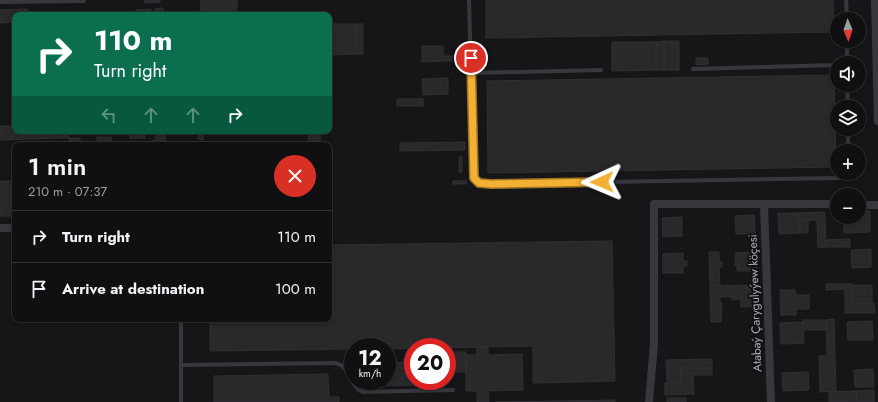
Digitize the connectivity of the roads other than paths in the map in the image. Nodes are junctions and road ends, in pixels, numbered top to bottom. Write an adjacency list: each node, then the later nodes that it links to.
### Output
1 (469, 0): 11 (lane)
2 (846, 0): 7 (lane)
3 (875, 0): 12 (street)
4 (34, 1): 5 (lane); 6 (lane)
5 (84, 1)
6 (0, 2)
7 (846, 12)
8 (830, 65): 9 (lane)
9 (693, 69)
10 (601, 70): 11 (lane)
11 (471, 73): 13 (lane)
12 (878, 121)
13 (830, 178)
14 (764, 204): 15 (street); 24 (street); 25 (street, Atabaý Çarygulyýew köçesi)
15 (830, 204)
16 (866, 205): 17 (street)
17 (878, 205)
18 (0, 228): 19 (street)
19 (12, 228)
20 (181, 322): 21 (lane)
21 (182, 365): 22 (lane); 23 (lane)
22 (453, 390)
23 (181, 402)
24 (649, 402)
25 (771, 402)

